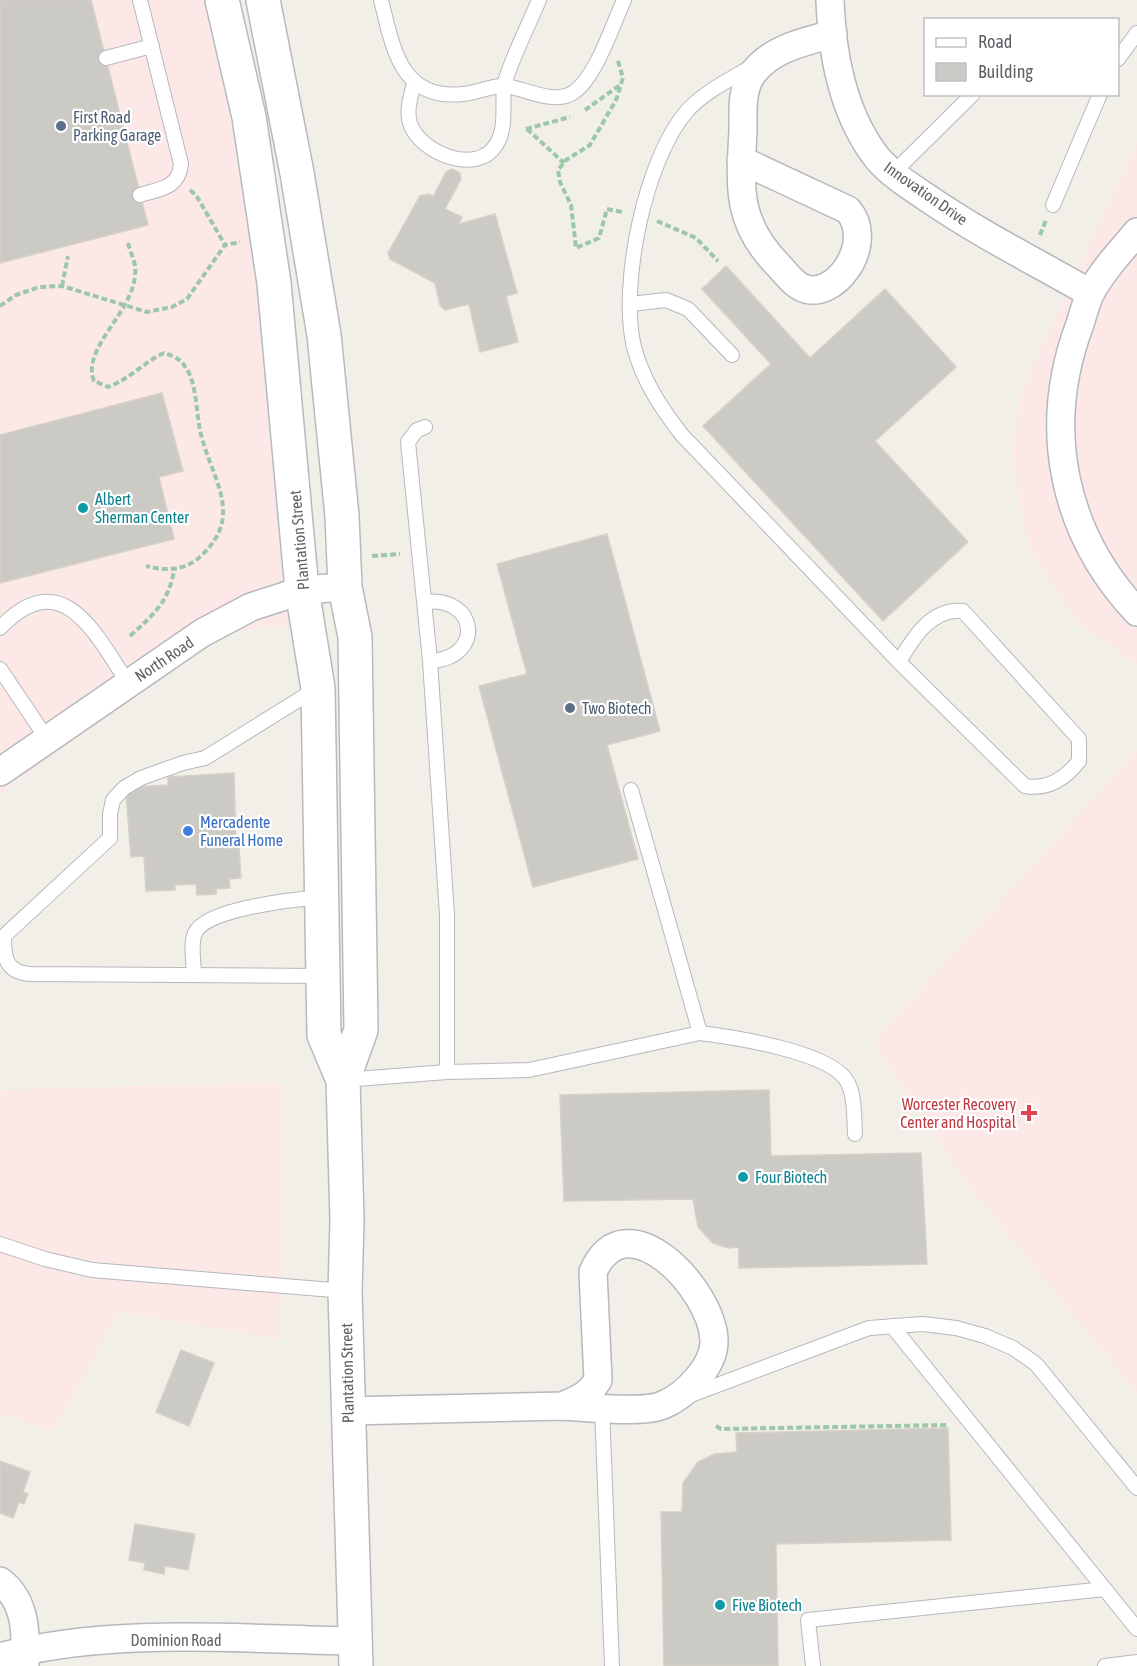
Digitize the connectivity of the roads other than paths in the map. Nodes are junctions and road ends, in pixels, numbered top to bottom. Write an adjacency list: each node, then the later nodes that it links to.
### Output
1 (140, 0): 10 (lane)
2 (222, 0): 28 (main road, Plantation Street)
3 (263, 0): 27 (main road, Plantation Street)
4 (381, 0): 14 (lane)
5 (538, 0): 15 (lane)
6 (624, 0): 15 (lane)
7 (830, 0): 9 (street, Innovation Drive)
8 (1137, 33): 13 (lane)
9 (832, 34): 11 (street); 19 (street, Innovation Drive)
10 (152, 46): 12 (lane); 20 (lane)
11 (771, 56): 18 (street); 24 (lane)
12 (106, 58)
13 (1119, 58)
14 (414, 82): 15 (lane); 15 (lane)
15 (504, 86)
16 (971, 96): 19 (lane)
17 (1099, 96): 21 (lane)
18 (741, 160): 18 (street)
19 (893, 173): 23 (street, Innovation Drive)
20 (140, 195)
21 (1053, 205)
22 (1137, 232): 23 (street)
23 (1090, 293): 30 (street)
24 (631, 304): 25 (lane); 33 (lane)
25 (732, 355)
26 (425, 427): 29 (lane)
27 (345, 587): 28 (street, North Road); 45 (main road, Plantation Street)
28 (302, 590): 35 (street, North Road); 36 (main road, Plantation Street)
29 (425, 602): 32 (lane); 32 (lane)
30 (1137, 612)
31 (0, 628): 35 (lane)
32 (430, 661): 44 (lane)
33 (899, 662): 33 (lane)
34 (0, 669): 37 (lane)
35 (128, 683): 37 (street, North Road)
36 (318, 687): 40 (main road, Plantation Street); 41 (lane)
37 (47, 739): 38 (street, North Road)
38 (0, 772)
39 (631, 790): 43 (lane)
40 (323, 897): 41 (lane); 42 (main road, Plantation Street)
41 (194, 975): 42 (lane)
42 (324, 976): 45 (main road, Plantation Street)
43 (700, 1033): 44 (lane); 46 (lane)
44 (447, 1072): 45 (lane)
45 (343, 1080): 48 (main road, Plantation Street)
46 (855, 1134)
47 (0, 1244): 48 (lane)
48 (345, 1292): 53 (main road, Plantation Street)
49 (892, 1326): 51 (lane); 54 (lane); 56 (lane)
50 (562, 1406): 51 (street); 52 (street); 53 (street)
51 (662, 1406): 52 (street)
52 (602, 1408): 62 (lane)
53 (348, 1411): 58 (main road, Plantation Street)
54 (1137, 1488)
55 (0, 1581): 60 (street)
56 (1105, 1589): 57 (lane); 63 (lane)
57 (1137, 1629)
58 (355, 1653): 60 (street, Dominion Road)
59 (0, 1656): 60 (street, Dominion Road)
60 (26, 1658)
61 (1137, 1662): 64 (lane)
62 (612, 1666)
63 (813, 1666)
64 (1105, 1666)

